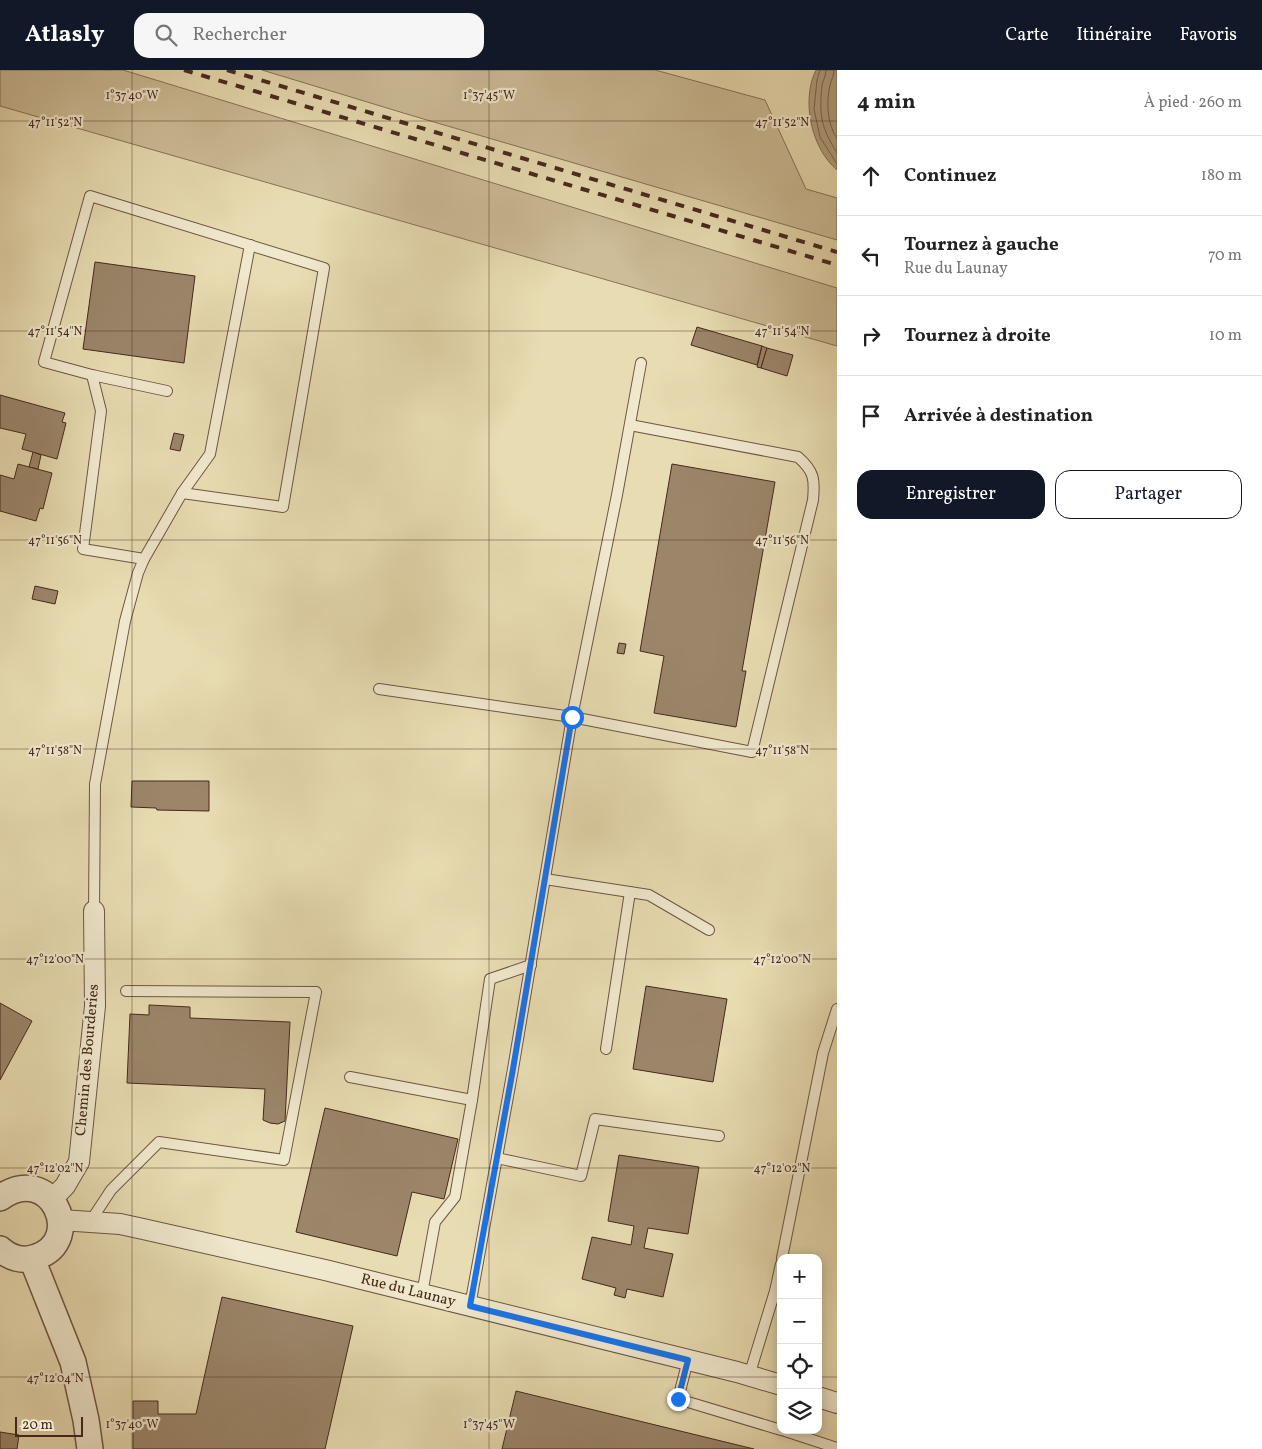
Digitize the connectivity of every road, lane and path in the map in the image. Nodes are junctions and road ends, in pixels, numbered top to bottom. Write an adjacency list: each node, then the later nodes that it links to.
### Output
1 (250, 245): 3 (lane); 6 (lane); 6 (lane)
2 (641, 363): 5 (lane)
3 (92, 375): 4 (lane); 7 (lane)
4 (168, 391)
5 (630, 425): 9 (lane); 9 (lane)
6 (182, 493): 7 (lane)
7 (144, 559): 12 (lane)
8 (379, 689): 9 (lane)
9 (572, 717): 10 (lane)
10 (545, 879): 11 (lane); 14 (lane)
11 (630, 892): 13 (lane); 17 (lane)
12 (94, 912): 23 (street, Chemin des Bourderies)
13 (709, 930)
14 (531, 965): 19 (lane); 21 (lane)
15 (126, 991): 24 (lane)
16 (837, 1009): 26 (lane)
17 (606, 1049)
18 (350, 1077): 19 (lane)
19 (472, 1100): 29 (lane)
20 (719, 1136): 21 (lane)
21 (497, 1158): 30 (lane)
22 (0, 1198): 23 (street)
23 (56, 1210): 24 (street, Rue du Launay); 27 (street)
24 (90, 1222): 29 (street, Rue du Launay)
25 (0, 1249): 27 (street)
26 (783, 1254)
27 (32, 1258): 39 (street)
28 (777, 1282): 32 (lane)
29 (422, 1294): 30 (street, Rue du Launay)
30 (470, 1306): 31 (street, Rue du Launay)
31 (688, 1360): 32 (street, Rue du Launay); 36 (lane)
32 (750, 1376): 33 (street, Rue du Launay)
33 (777, 1385)
34 (822, 1398): 35 (street)
35 (837, 1403)
36 (777, 1429)
37 (793, 1434): 38 (lane)
38 (837, 1448)
39 (90, 1449)

